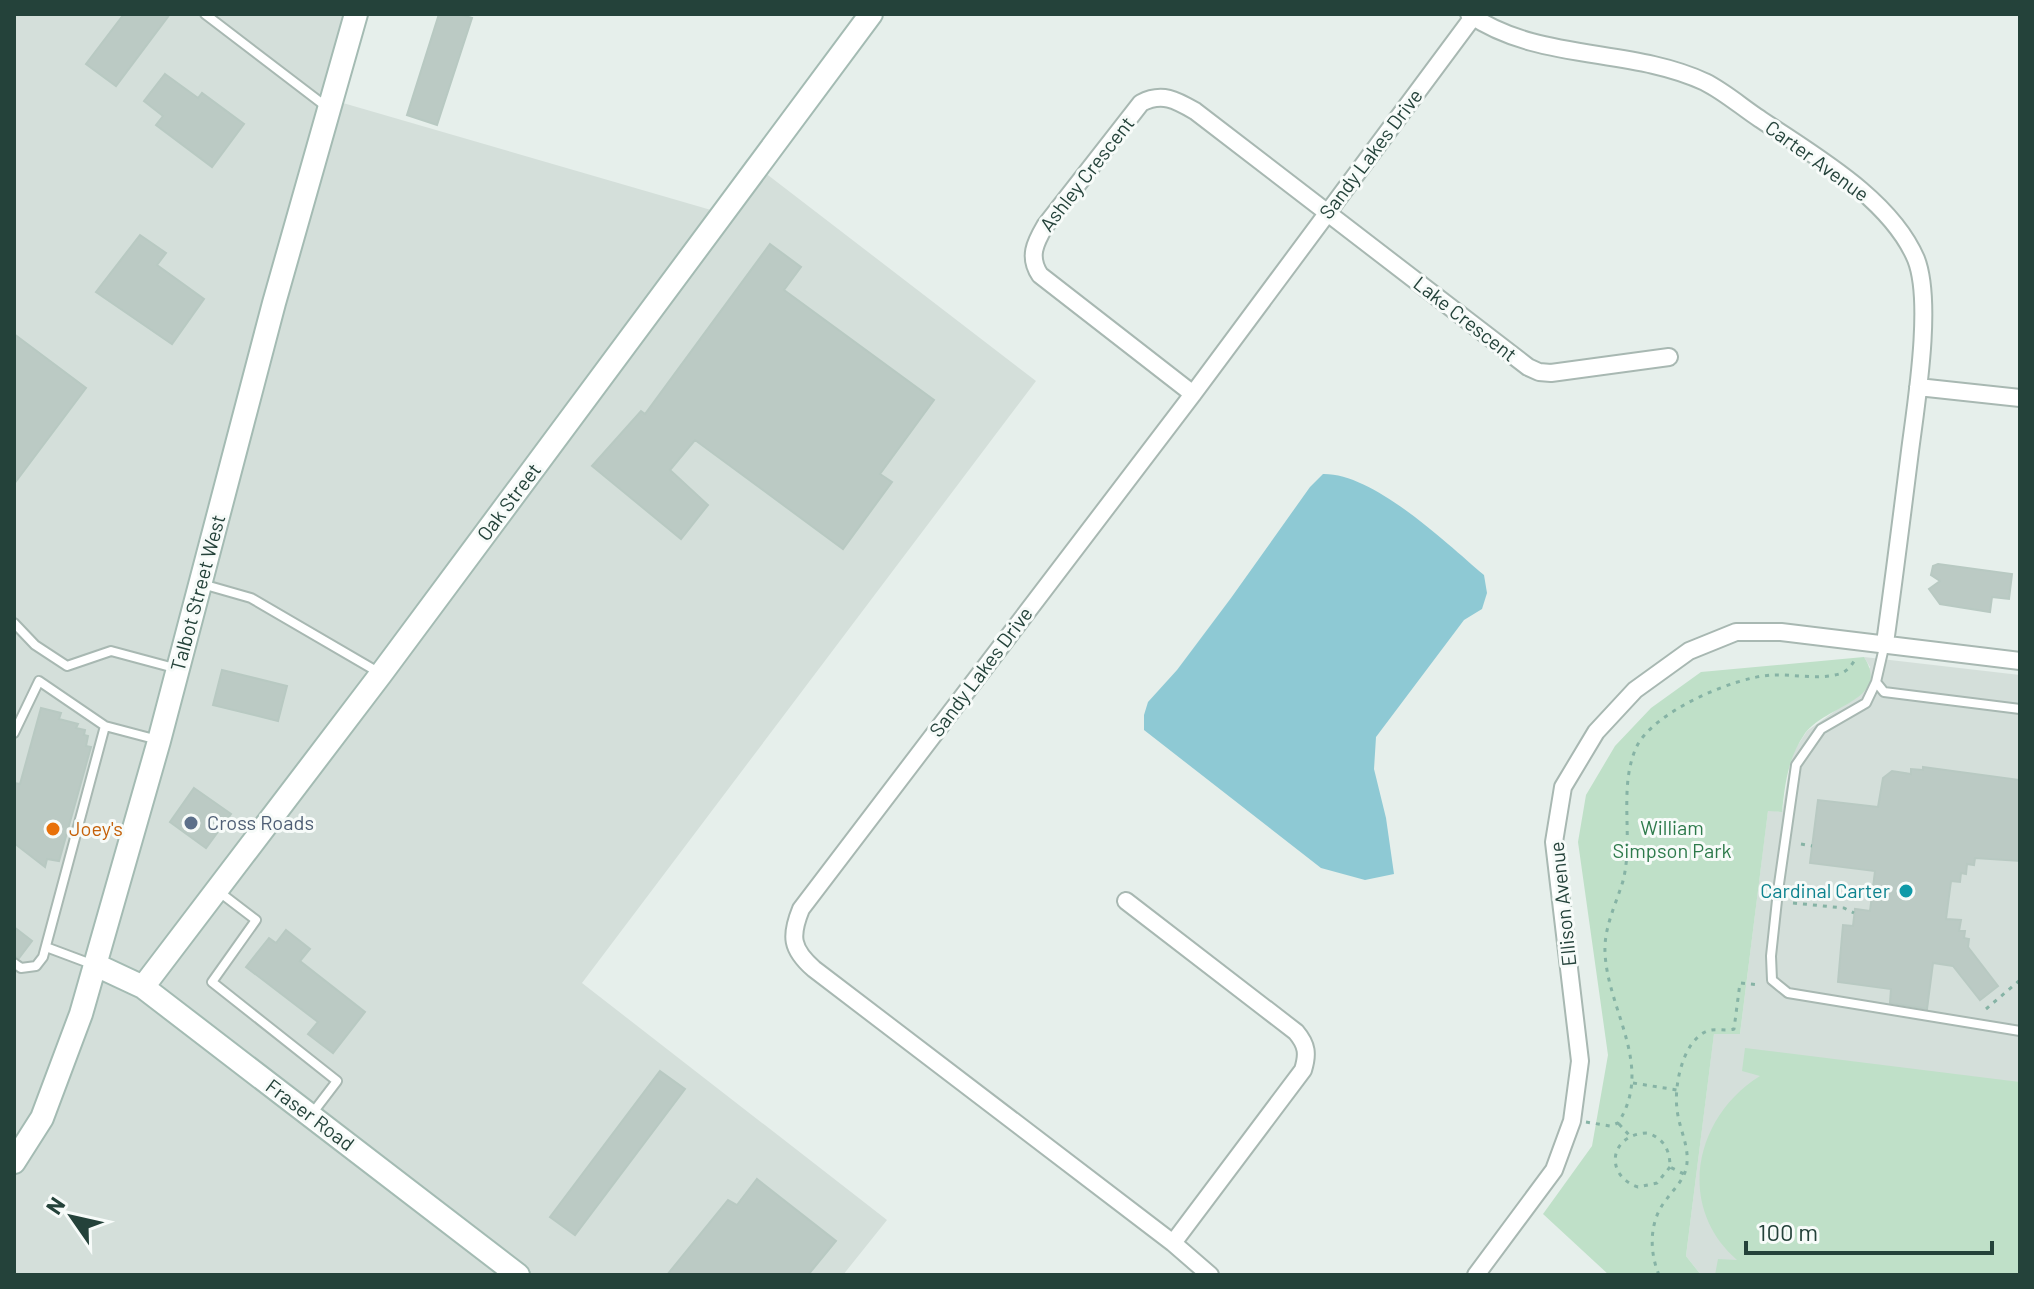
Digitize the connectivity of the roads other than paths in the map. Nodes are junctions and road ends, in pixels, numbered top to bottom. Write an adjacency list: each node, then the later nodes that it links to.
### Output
1 (205, 14): 5 (lane)
2 (356, 14): 5 (main road, Talbot Street West)
3 (871, 14): 16 (main road, Oak Street)
4 (1471, 16): 6 (street, Sandy Lakes Drive); 8 (street, Carter Avenue)
5 (329, 108): 11 (main road, Talbot Street West)
6 (1328, 213): 7 (street, Lake Crescent); 9 (street, Sandy Lakes Drive); 9 (street, Ashley Crescent)
7 (1669, 357)
8 (1918, 387): 10 (street); 13 (street, Carter Avenue)
9 (1193, 394): 31 (street, Sandy Lakes Drive)
10 (2020, 398)
11 (201, 584): 15 (main road, Talbot Street West); 16 (lane)
12 (14, 623): 15 (lane)
13 (1885, 643): 14 (street, Ellison Avenue); 17 (lane); 34 (street, Ellison Avenue)
14 (2020, 661)
15 (178, 669): 21 (main road, Talbot Street West)
16 (381, 674): 22 (main road, Oak Street)
17 (1876, 682): 18 (lane); 28 (lane)
18 (2020, 709)
19 (105, 726): 20 (lane); 21 (lane); 24 (lane)
20 (14, 733)
21 (159, 741): 26 (main road, Talbot Street West)
22 (217, 891): 27 (main road, Oak Street); 29 (lane)
23 (1126, 901): 31 (street)
24 (46, 947): 25 (lane); 26 (lane)
25 (14, 963)
26 (96, 965): 27 (main road, Fraser Road); 30 (main road, Talbot Street West)
27 (143, 987): 29 (main road, Fraser Road)
28 (2020, 1031)
29 (311, 1116): 32 (main road, Fraser Road)
30 (14, 1162)
31 (1173, 1243): 33 (street, Sandy Lakes Drive)
32 (518, 1275)
33 (1210, 1275)
34 (1476, 1275)

